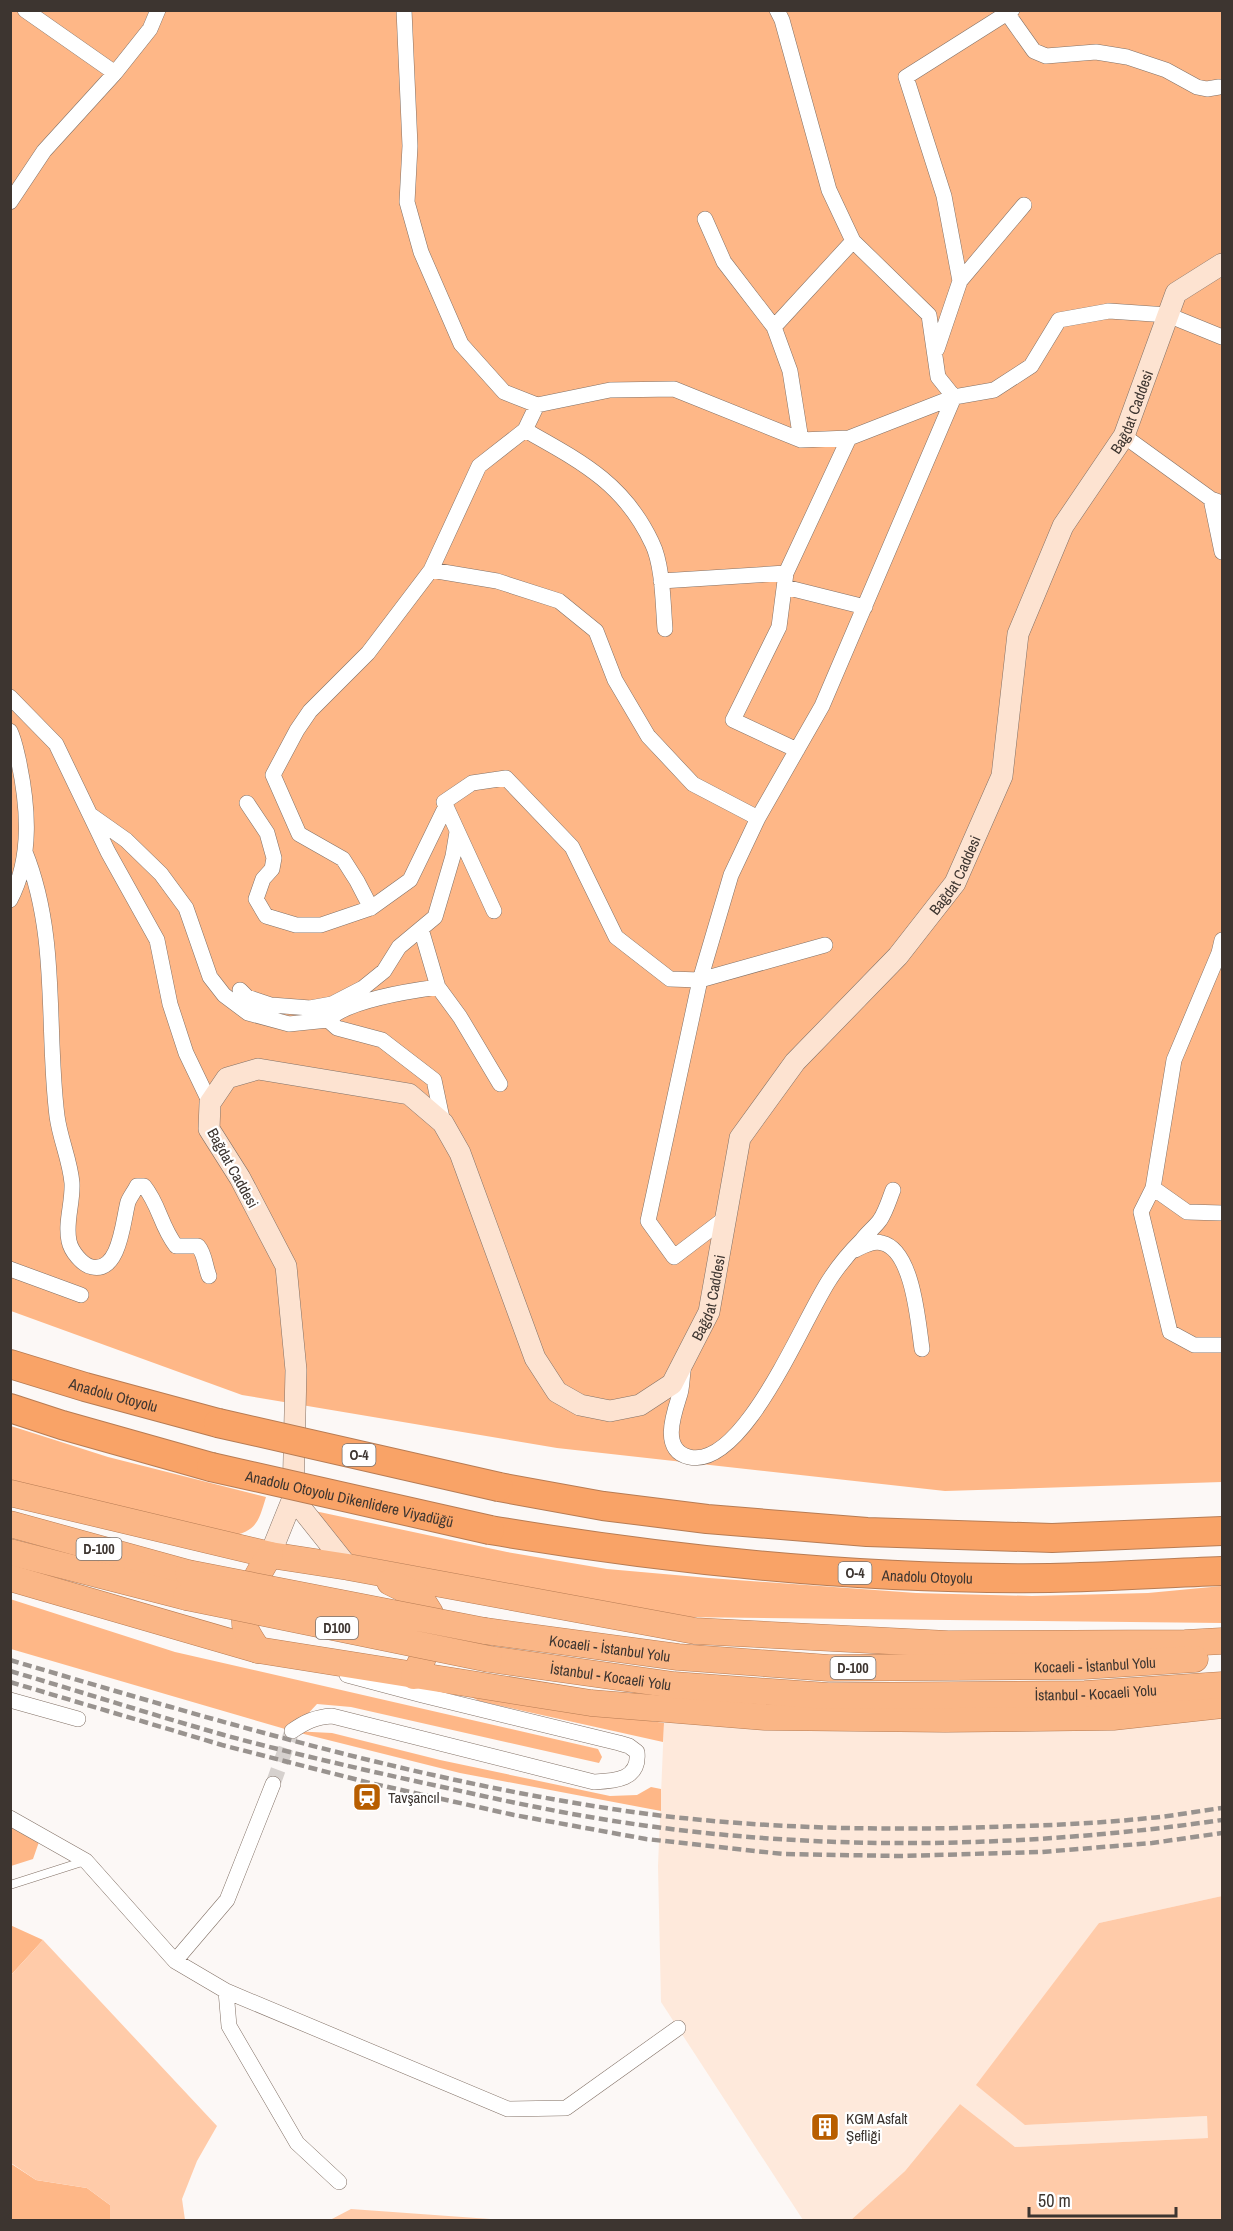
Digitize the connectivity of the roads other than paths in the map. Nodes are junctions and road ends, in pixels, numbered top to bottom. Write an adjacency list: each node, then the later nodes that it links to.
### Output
1 (25, 10): 6 (street)
2 (158, 10): 6 (street)
3 (404, 10): 19 (street)
4 (777, 10): 11 (street)
5 (1010, 12): 7 (street); 13 (street)
6 (115, 73): 8 (street)
7 (1218, 87)
8 (10, 202)
9 (1024, 205): 13 (street)
10 (705, 219): 15 (street)
11 (853, 241): 15 (street); 17 (street)
12 (1222, 264): 14 (main road, Bağdat Caddesi)
13 (960, 281): 17 (street)
14 (1168, 315): 16 (street); 18 (street); 21 (main road, Bağdat Caddesi)
15 (774, 327): 23 (street)
16 (1222, 337)
17 (936, 352): 18 (street)
18 (954, 397): 22 (street); 29 (street)
19 (537, 405): 20 (street); 23 (street)
20 (525, 430): 26 (street); 28 (street)
21 (1125, 436): 24 (street); 56 (main road, Bağdat Caddesi)
22 (849, 438): 23 (street); 27 (street)
23 (801, 440)
24 (1216, 501): 25 (street)
25 (1222, 552)
26 (431, 570): 37 (street); 41 (street)
27 (785, 580): 28 (street); 29 (street); 33 (street)
28 (661, 581): 30 (street)
29 (865, 607): 33 (street)
30 (666, 629)
31 (10, 697): 36 (street)
32 (10, 731): 39 (street)
33 (797, 750): 37 (street)
34 (247, 803): 41 (street)
35 (446, 806): 38 (street); 41 (street); 46 (street)
36 (90, 814): 49 (street); 51 (street)
37 (758, 818): 46 (street)
38 (457, 832): 42 (street); 43 (street)
39 (25, 852): 40 (street); 59 (street)
40 (10, 900)
41 (370, 908)
42 (494, 911)
43 (421, 929): 47 (street); 48 (street)
44 (1222, 940): 53 (street)
45 (825, 945): 46 (street)
46 (700, 980): 56 (street)
47 (438, 987): 49 (street); 50 (street)
48 (240, 990)
49 (328, 1020): 52 (street)
50 (500, 1084)
51 (210, 1102): 52 (main road, Bağdat Caddesi); 67 (main road, Bağdat Caddesi)
52 (443, 1123): 63 (main road, Bağdat Caddesi)
53 (1153, 1188): 55 (street); 61 (street)
54 (893, 1190): 57 (street)
55 (1222, 1213)
56 (724, 1219): 63 (main road, Bağdat Caddesi)
57 (850, 1252): 62 (street); 63 (street)
58 (10, 1269): 60 (street)
59 (209, 1276)
60 (81, 1295)
61 (1222, 1345)
62 (922, 1348)
63 (686, 1357)
64 (10, 1364): 70 (highway, Anadolu Otoyolu / O-4, bridge)
65 (10, 1408): 69 (highway, Anadolu Otoyolu Dikenlidere Viyadüğü / O-4, bridge)
66 (10, 1493): 72 (highway)
67 (293, 1498): 72 (main road); 73 (main road)
68 (10, 1524): 76 (highway, Kocaeli - İstanbul Yolu / D-100)
69 (490, 1530): 74 (highway, Anadolu Otoyolu / O-4)
70 (1222, 1531)
71 (10, 1552): 76 (highway, İstanbul - Kocaeli Yolu / D100)
72 (270, 1555): 73 (highway); 79 (highway)
73 (348, 1567): 78 (highway); 82 (highway)
74 (1222, 1571)
75 (10, 1578): 79 (highway)
76 (187, 1585): 77 (highway, Kocaeli - İstanbul Yolu / D100, bridge); 81 (highway, İstanbul - Kocaeli Yolu / D100, bridge)
77 (485, 1631): 80 (highway, Kocaeli - İstanbul Yolu / D-100)
78 (1222, 1641)
79 (258, 1650): 82 (highway)
80 (1222, 1657)
81 (1222, 1685)
82 (418, 1686): 84 (highway); 86 (street)
83 (10, 1700): 85 (street)
84 (1222, 1705)
85 (78, 1719)
86 (292, 1731)
87 (273, 1784): 91 (street)
88 (10, 1818): 89 (street)
89 (86, 1861): 90 (lane); 91 (street)
90 (10, 1885)
91 (175, 1960): 92 (street)
92 (226, 1991): 93 (street); 94 (street)
93 (678, 2028)
94 (339, 2182)

